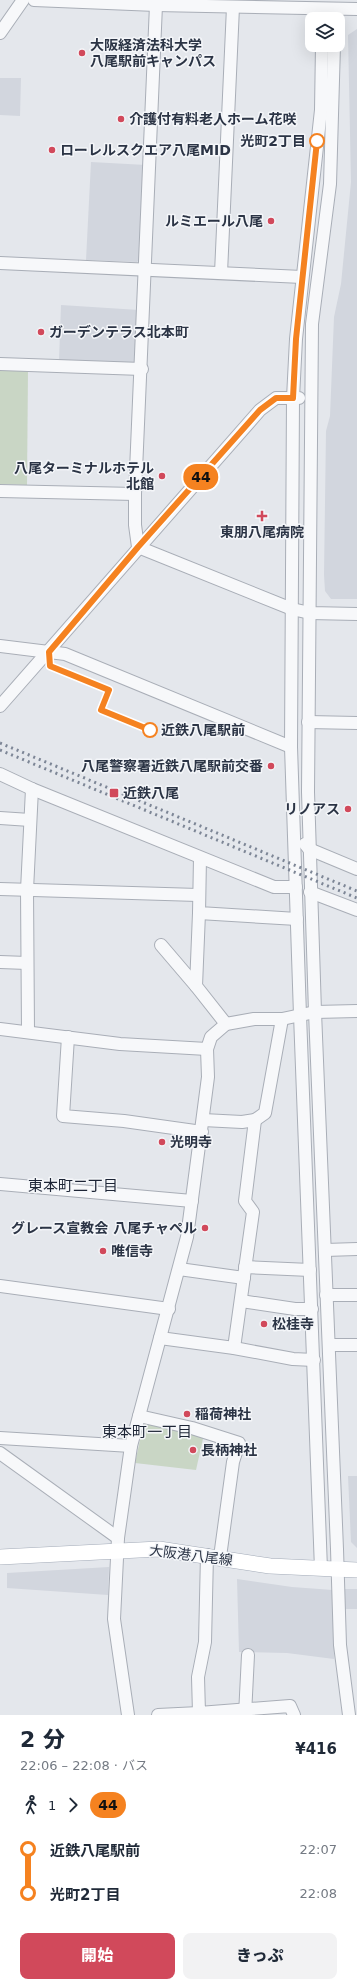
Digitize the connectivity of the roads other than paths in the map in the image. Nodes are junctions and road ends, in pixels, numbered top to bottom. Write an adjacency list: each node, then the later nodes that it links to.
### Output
1 (23, 0): 7 (street)
2 (34, 0): 3 (street)
3 (153, 3): 4 (street); 11 (street)
4 (233, 7): 6 (street); 12 (street)
5 (357, 10): 6 (street)
6 (329, 12)
7 (0, 33)
8 (322, 52): 13 (street)
9 (334, 52): 17 (street)
10 (0, 263): 11 (street)
11 (146, 270): 12 (street); 15 (street)
12 (222, 273): 13 (street)
13 (302, 277): 16 (street)
14 (0, 364): 15 (street)
15 (142, 369): 19 (street)
16 (293, 398): 17 (street); 20 (street); 21 (street)
17 (311, 398): 22 (street)
18 (0, 491): 19 (street)
19 (135, 494): 20 (street)
20 (138, 547): 21 (street); 25 (street)
21 (292, 609): 22 (street); 29 (street)
22 (310, 613): 23 (street); 27 (street)
23 (357, 614)
24 (0, 646): 25 (street)
25 (49, 652): 26 (street); 29 (street)
26 (0, 706)
27 (308, 722): 28 (street); 35 (street)
28 (357, 723)
29 (291, 747): 34 (street)
30 (0, 774): 31 (street)
31 (32, 789): 33 (street); 36 (street)
32 (0, 818): 33 (street)
33 (30, 820): 40 (street)
34 (294, 831): 35 (street); 38 (street)
35 (309, 849): 37 (street); 41 (street)
36 (200, 858): 38 (street); 42 (street)
37 (357, 869)
38 (296, 887): 45 (street)
39 (0, 889): 40 (street)
40 (27, 890): 42 (street); 48 (street)
41 (310, 892): 43 (street); 51 (street)
42 (198, 895): 44 (street)
43 (357, 910)
44 (199, 914): 45 (street); 49 (street)
45 (297, 919): 52 (street)
46 (161, 946): 49 (street)
47 (0, 962): 48 (street)
48 (27, 963): 56 (street)
49 (196, 986): 54 (street)
50 (357, 1011): 51 (street)
51 (315, 1012): 52 (street); 64 (street)
52 (300, 1015): 53 (street); 66 (street)
53 (282, 1019): 54 (street); 59 (street)
54 (226, 1024): 58 (street)
55 (0, 1029): 56 (street)
56 (28, 1031): 57 (street)
57 (68, 1037): 58 (street); 60 (street)
58 (207, 1049): 60 (street)
59 (255, 1120): 60 (street); 67 (street)
60 (203, 1126): 62 (street)
61 (0, 1184): 62 (street)
62 (192, 1201): 65 (street)
63 (357, 1249): 64 (street)
64 (325, 1250): 69 (street)
65 (179, 1269): 67 (street); 72 (street)
66 (310, 1270): 67 (street); 73 (street)
67 (245, 1272): 71 (street)
68 (0, 1286): 72 (street)
69 (326, 1295): 70 (street); 75 (street)
70 (357, 1295)
71 (241, 1301): 73 (street); 77 (street)
72 (169, 1308): 74 (street)
73 (312, 1309): 78 (street)
74 (160, 1338): 77 (street); 79 (street)
75 (329, 1345): 76 (street); 87 (street)
76 (357, 1345)
77 (234, 1348): 78 (street)
78 (314, 1360): 86 (street)
79 (139, 1416): 81 (street); 84 (street)
80 (0, 1438): 81 (street)
81 (131, 1446): 83 (street)
82 (0, 1452): 83 (street)
83 (118, 1544): 84 (main road, 大阪港八尾線); 85 (main road, 大阪港八尾線); 93 (street)
84 (213, 1556): 86 (main road, 大阪港八尾線); 92 (street)
85 (0, 1557)
86 (321, 1569): 87 (main road, 大阪港八尾線)
87 (337, 1569): 88 (main road, 大阪港八尾線); 90 (street)
88 (357, 1570)
89 (248, 1655): 91 (street)
90 (351, 1688): 96 (street)
91 (245, 1712): 92 (street); 95 (street)
92 (199, 1713): 94 (street)
93 (128, 1715)
94 (158, 1715)
95 (294, 1715)
96 (349, 1715)

